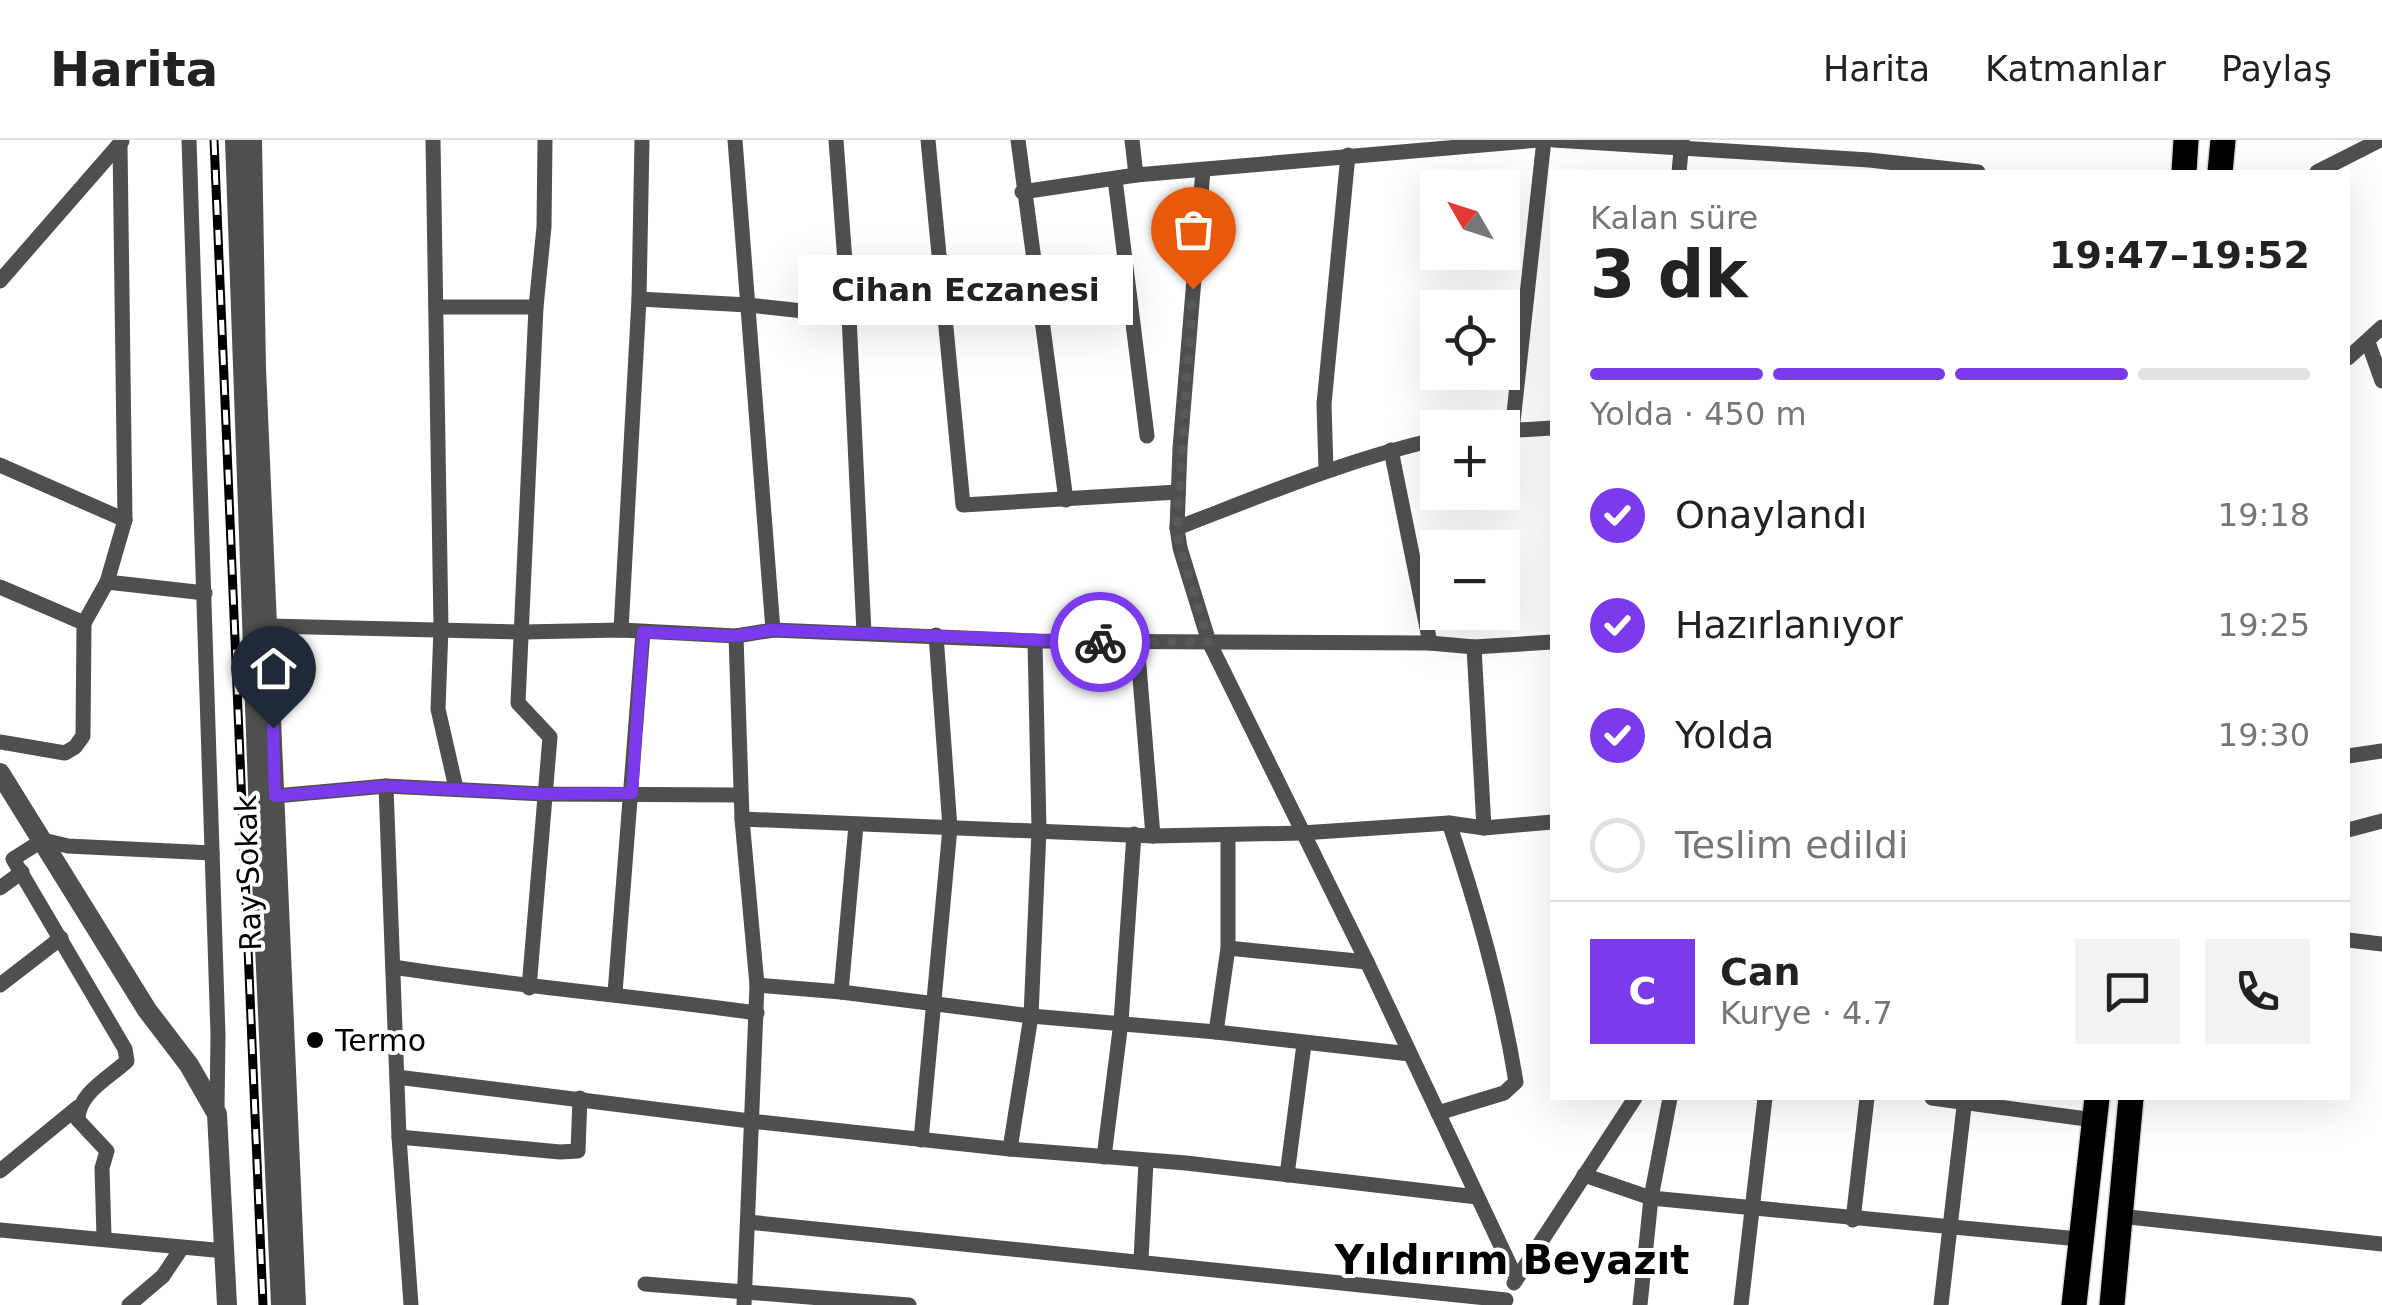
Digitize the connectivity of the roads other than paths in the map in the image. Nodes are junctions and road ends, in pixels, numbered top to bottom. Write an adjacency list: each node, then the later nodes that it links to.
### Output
1 (189, 140): 54 (street)
2 (236, 140): 158 (street)
3 (252, 140): 56 (street, Ray Sokak)
4 (432, 140): 34 (street)
5 (546, 140): 33 (street)
6 (642, 140): 31 (street)
7 (735, 140): 32 (street)
8 (836, 140): 35 (street)
9 (928, 140): 49 (street)
10 (1018, 140): 29 (street)
11 (1132, 140): 27 (street)
12 (1542, 140): 19 (street); 40 (street)
13 (1554, 140): 18 (street)
14 (2186, 140): 24 (main road)
15 (2222, 140): 25 (main road)
16 (2380, 140): 26 (street)
17 (121, 142): 30 (street); 50 (street)
18 (1682, 143): 20 (street); 22 (street)
19 (1348, 155): 21 (street); 47 (street)
20 (1868, 166): 23 (street)
21 (1203, 170): 27 (street); 48 (street)
22 (1679, 170)
23 (1941, 170)
24 (2184, 170)
25 (2220, 170)
26 (2322, 170)
27 (1136, 175): 28 (street)
28 (1115, 179): 29 (street); 43 (street)
29 (1022, 192): 49 (street)
30 (0, 281)
31 (640, 299): 32 (street); 58 (street)
32 (748, 305): 35 (street); 59 (street)
33 (536, 306): 34 (street); 60 (street)
34 (436, 307): 57 (street)
35 (850, 316): 62 (street)
36 (2382, 327): 37 (street)
37 (2368, 342): 38 (street); 39 (street)
38 (2350, 356)
39 (2382, 381)
40 (1510, 410)
41 (1550, 428): 42 (street)
42 (1520, 430)
43 (1148, 436)
44 (1420, 443): 45 (street)
45 (1392, 450): 47 (street); 69 (street)
46 (0, 465): 50 (street)
47 (1326, 471): 51 (street)
48 (1178, 492): 49 (street); 51 (street)
49 (1066, 500)
50 (125, 520): 52 (street)
51 (1177, 528): 67 (street)
52 (108, 582): 54 (street); 55 (street)
53 (0, 587): 55 (street)
54 (205, 593): 95 (street)
55 (84, 622): 71 (street)
56 (268, 626): 57 (street); 80 (street, Ray Sokak)
57 (441, 628): 60 (street); 76 (street)
58 (622, 630): 60 (street); 61 (street)
59 (772, 630): 62 (street); 64 (street)
60 (523, 632): 78 (street)
61 (643, 632): 64 (street); 77 (street)
62 (864, 632): 63 (street)
63 (936, 635): 65 (street); 86 (street)
64 (736, 636): 79 (street)
65 (1035, 641): 66 (street); 89 (street)
66 (1137, 642): 67 (street); 93 (street)
67 (1209, 642): 69 (street); 90 (street)
68 (1550, 642): 70 (street)
69 (1430, 643): 70 (street)
70 (1474, 646): 87 (street)
71 (0, 742)
72 (2382, 751): 73 (street)
73 (2350, 756)
74 (0, 773): 94 (street)
75 (386, 786): 76 (street); 80 (street); 103 (street)
76 (456, 788): 78 (street)
77 (632, 793): 78 (street); 79 (street); 108 (street)
78 (544, 794): 106 (street)
79 (741, 795): 81 (street)
80 (275, 796): 159 (street, Ray Sokak)
81 (742, 820): 85 (street); 105 (street)
82 (2382, 821): 88 (street)
83 (1550, 822): 87 (street)
84 (1448, 824): 87 (street); 90 (street); 127 (street)
85 (856, 825): 86 (street); 107 (street)
86 (950, 828): 89 (street); 109 (street)
87 (1484, 828)
88 (2350, 829)
89 (1039, 830): 91 (street); 111 (street)
90 (1302, 833): 92 (street); 102 (street)
91 (1134, 834): 93 (street); 112 (street)
92 (1228, 835): 93 (street); 101 (street)
93 (1153, 836)
94 (43, 840): 95 (street); 96 (street); 128 (street)
95 (212, 853): 128 (street)
96 (22, 872): 97 (street); 98 (street)
97 (0, 888)
98 (61, 938): 104 (street); 125 (street)
99 (2350, 940): 100 (street)
100 (2382, 944)
101 (1228, 948): 102 (street); 113 (street)
102 (1367, 962): 115 (street)
103 (393, 967): 106 (street); 116 (street)
104 (0, 985)
105 (757, 985): 107 (street); 110 (street)
106 (529, 988): 108 (street)
107 (841, 992): 109 (street)
108 (616, 993): 110 (street)
109 (933, 1002): 111 (street); 131 (street)
110 (757, 1013): 129 (street)
111 (1031, 1016): 112 (street); 132 (street)
112 (1120, 1022): 113 (street); 133 (street)
113 (1216, 1032): 114 (street)
114 (1304, 1044): 115 (street); 136 (street)
115 (1410, 1054): 127 (street)
116 (398, 1077): 117 (street); 130 (street)
117 (580, 1098): 129 (street); 130 (street)
118 (1633, 1100): 137 (street)
119 (1670, 1100): 139 (street)
120 (1765, 1100): 140 (street)
121 (1867, 1100): 142 (street)
122 (1964, 1100): 144 (street)
123 (1990, 1100): 126 (street)
124 (2131, 1100): 141 (main road)
125 (78, 1107): 135 (street); 146 (street)
126 (2096, 1108): 147 (main road)
127 (1438, 1113): 138 (street)
128 (217, 1114): 150 (street)
129 (750, 1120): 131 (street); 143 (street)
130 (399, 1137): 160 (street)
131 (920, 1140): 132 (street)
132 (1010, 1150): 133 (street)
133 (1104, 1156): 134 (street)
134 (1146, 1161): 136 (street); 151 (street)
135 (0, 1171)
136 (1288, 1175): 138 (street)
137 (1584, 1175): 139 (street); 152 (street)
138 (1477, 1197): 152 (street)
139 (1651, 1198): 140 (street); 162 (street)
140 (1752, 1206): 142 (street); 163 (street)
141 (2119, 1216): 148 (street); 166 (main road)
142 (1853, 1220): 144 (street)
143 (748, 1222): 151 (street); 154 (street)
144 (1952, 1228): 147 (street); 164 (street)
145 (0, 1230): 146 (street)
146 (104, 1237): 149 (street)
147 (2079, 1239): 165 (main road)
148 (2382, 1244)
149 (182, 1248): 150 (street); 156 (street)
150 (225, 1251): 157 (street)
151 (1141, 1260): 155 (street)
152 (1516, 1278): 155 (street)
153 (645, 1284): 154 (street)
154 (744, 1298): 161 (street)
155 (1505, 1302)
156 (129, 1305)
157 (227, 1305)
158 (280, 1305)
159 (296, 1305)
160 (412, 1305)
161 (909, 1305)
162 (1640, 1305)
163 (1741, 1305)
164 (1941, 1305)
165 (2074, 1305)
166 (2115, 1305)

